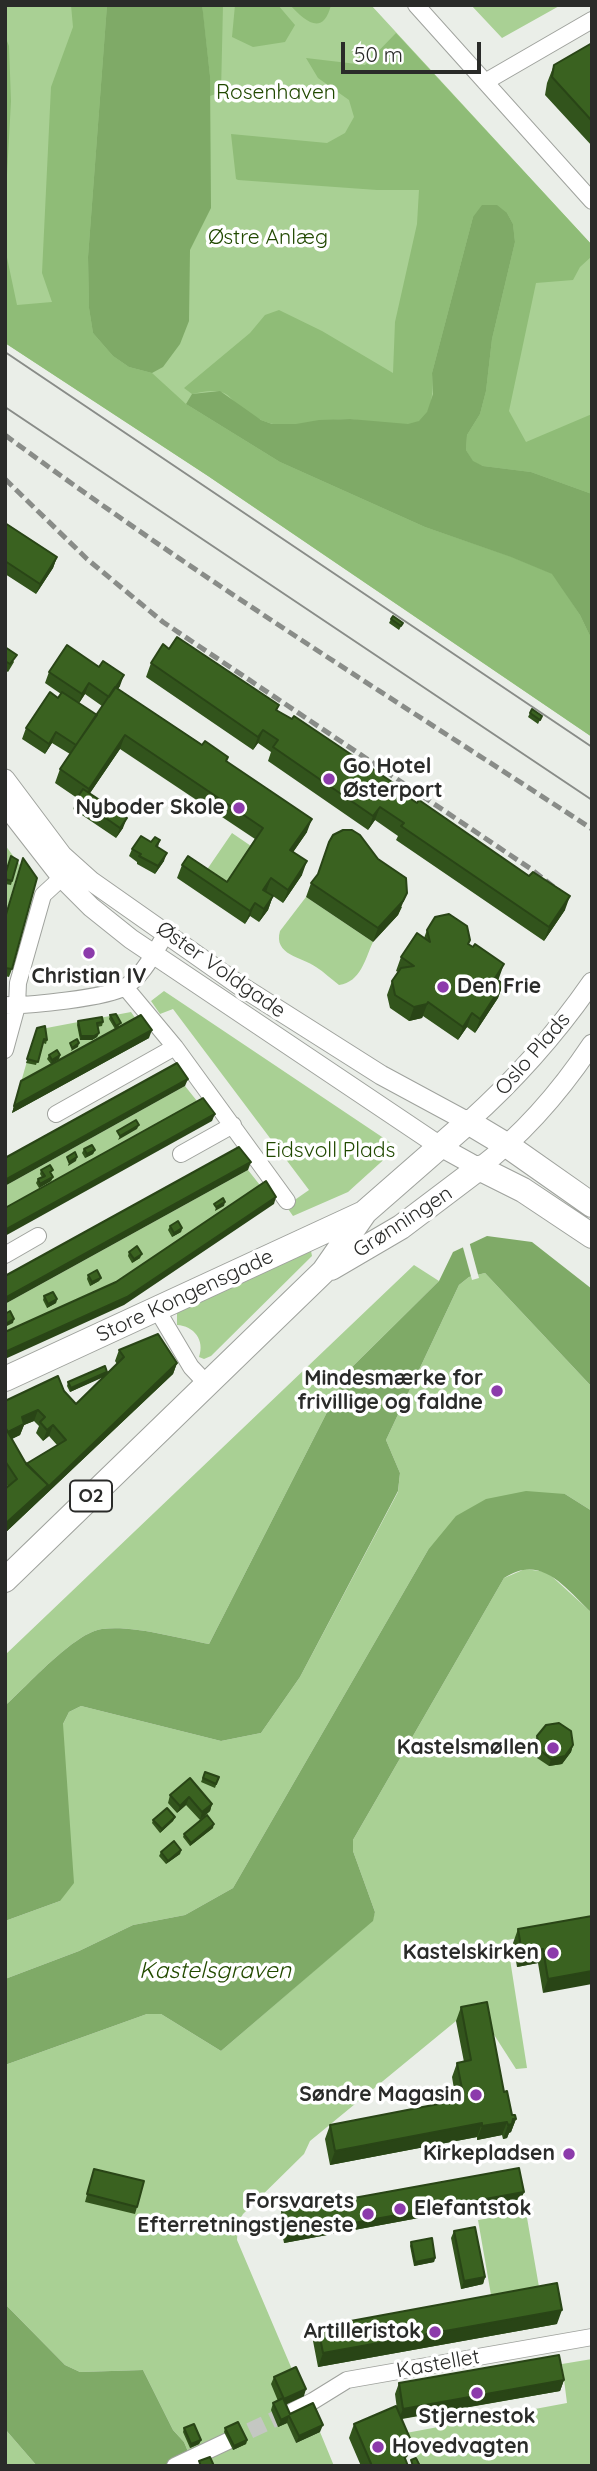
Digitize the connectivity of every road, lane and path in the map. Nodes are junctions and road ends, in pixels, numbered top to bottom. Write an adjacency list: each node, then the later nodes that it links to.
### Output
1 (425, 9): 3 (street)
2 (592, 20): 3 (street)
3 (485, 82): 4 (street)
4 (592, 201)
5 (5, 779): 7 (street, Øster Voldgade)
6 (5, 805): 7 (street, Øster Voldgade)
7 (67, 872): 8 (street, Øster Voldgade); 9 (street, Øster Voldgade); 12 (street)
8 (166, 934): 9 (street); 17 (street, Øster Voldgade)
9 (153, 954): 11 (street); 20 (street, Øster Voldgade)
10 (592, 982): 17 (street, Oslo Plads)
11 (125, 987): 12 (street); 14 (street)
12 (11, 1005): 15 (street)
13 (592, 1044): 19 (street, Oslo Plads)
14 (175, 1047): 16 (street); 18 (street)
15 (5, 1051)
16 (56, 1114)
17 (468, 1122): 19 (main road); 20 (main road, O2)
18 (233, 1125): 21 (street); 23 (street)
19 (508, 1146): 22 (street, Oslo Plads); 24 (main road)
20 (441, 1147): 22 (street, Øster Voldgade); 25 (main road, Grønningen / O2)
21 (181, 1154)
22 (479, 1168): 27 (main road); 29 (main road, Grønningen / O2)
23 (287, 1201)
24 (592, 1205)
25 (365, 1212): 29 (main road, Grønningen / O2); 30 (main road, Store Kongensgade / O2)
26 (38, 1236): 28 (street)
27 (592, 1236)
28 (5, 1255)
29 (324, 1271): 32 (main road, Grønningen / O2)
30 (156, 1308): 31 (main road, Store Kongensgade / O2); 32 (street)
31 (5, 1379)
32 (207, 1384): 33 (main road, Grønningen / O2)
33 (5, 1580)
34 (592, 2337): 35 (street, Kastellet)
35 (293, 2411)
36 (228, 2441): 37 (street)
37 (174, 2466)

